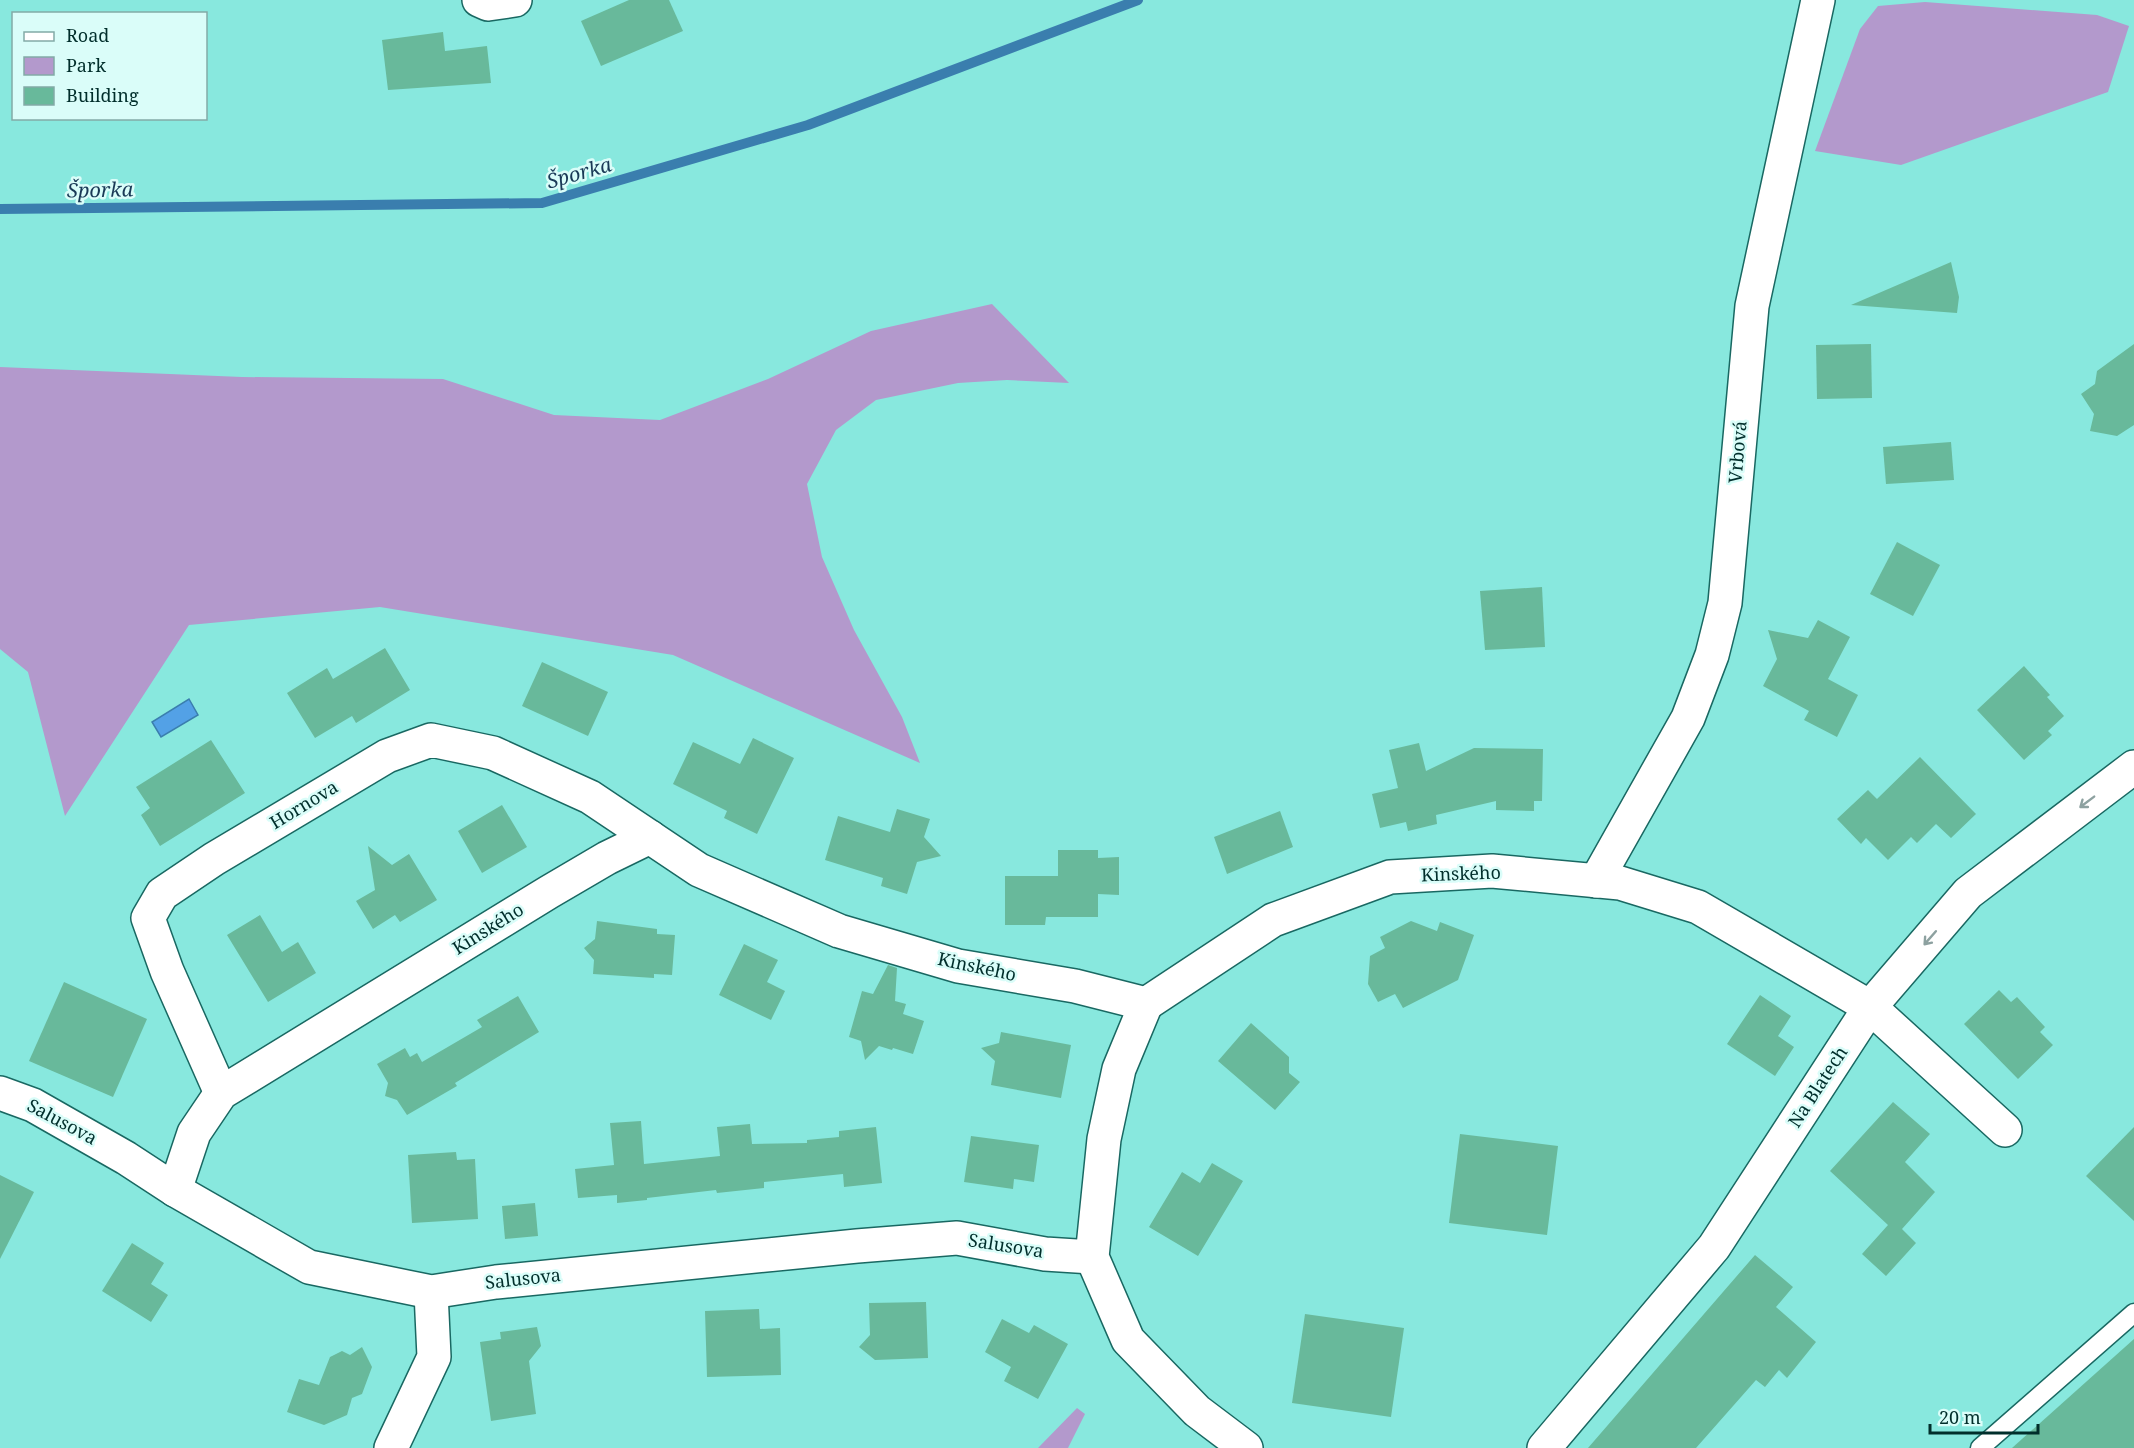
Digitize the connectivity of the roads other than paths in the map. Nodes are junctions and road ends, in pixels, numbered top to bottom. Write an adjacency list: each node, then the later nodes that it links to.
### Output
1 (479, 0): 2 (street)
2 (515, 0)
3 (1818, 0): 6 (street, Vrbová)
4 (2134, 767): 8 (street, Na Blatech, one-way to 8)
5 (650, 837): 7 (street, Kinského); 10 (street, Kinského); 10 (street, Hornova)
6 (1596, 880): 7 (street, Kinského); 8 (street, Kinského)
7 (1146, 1004): 13 (street)
8 (1870, 1007): 11 (street, Kinského); 18 (street, Na Blatech)
9 (0, 1093): 12 (street, Salusova)
10 (221, 1093): 12 (street, Kinského)
11 (2005, 1130)
12 (175, 1190): 14 (street, Salusova)
13 (1092, 1257): 14 (street, Salusova); 17 (street)
14 (431, 1292): 16 (street)
15 (2134, 1313): 19 (lane)
16 (391, 1448)
17 (1246, 1448)
18 (1544, 1448)
19 (1980, 1448)

